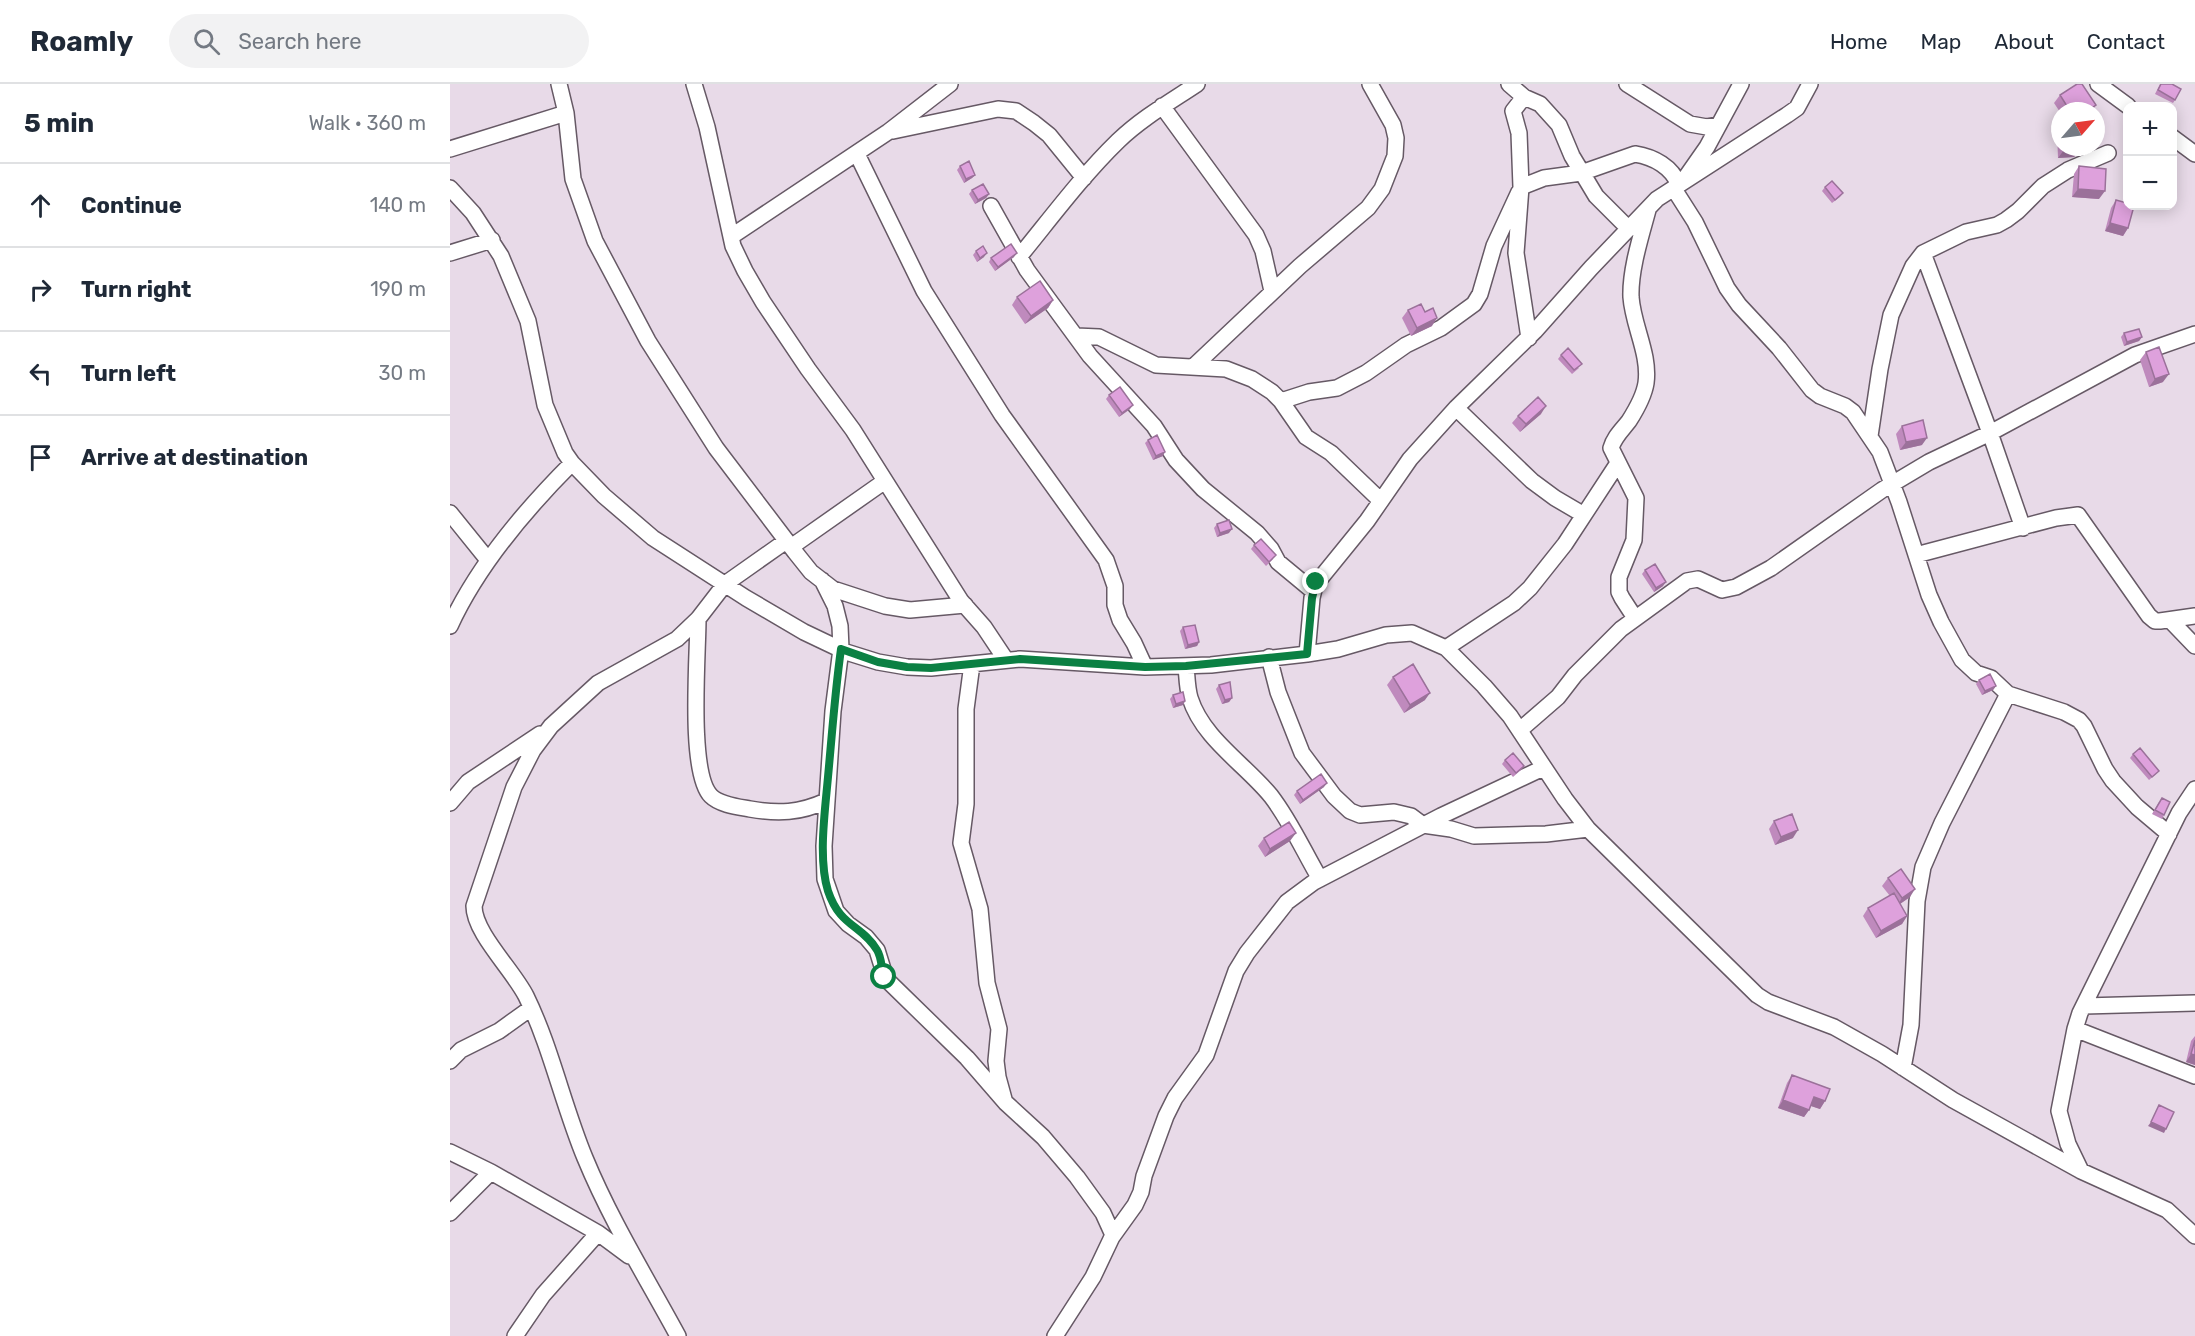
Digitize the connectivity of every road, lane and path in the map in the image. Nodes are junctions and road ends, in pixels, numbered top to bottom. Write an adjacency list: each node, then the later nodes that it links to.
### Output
1 (559, 84): 14 (street)
2 (694, 84): 30 (street)
3 (949, 84): 16 (street)
4 (1197, 84): 13 (street)
5 (1370, 84): 35 (street)
6 (1509, 84): 11 (street)
7 (1627, 84): 15 (street)
8 (1741, 84): 15 (street)
9 (1809, 84): 24 (street)
10 (2098, 84): 12 (street)
11 (1524, 97): 22 (street); 26 (street)
12 (2123, 102)
13 (1162, 106): 23 (street); 35 (street)
14 (566, 113): 18 (street); 52 (street)
15 (1719, 125): 24 (street)
16 (888, 132): 20 (street); 23 (street)
17 (2177, 140): 21 (street)
18 (450, 150)
19 (2108, 153): 33 (street)
20 (857, 154): 30 (street); 72 (street)
21 (2195, 154)
22 (1581, 173): 24 (street); 26 (street); 29 (street)
23 (1084, 178): 34 (street)
24 (1679, 184): 28 (street); 43 (street)
25 (450, 188): 31 (street)
26 (1520, 189): 38 (street); 40 (street)
27 (992, 206): 34 (street)
28 (1649, 208): 29 (street); 44 (street)
29 (1629, 229): 38 (street)
30 (732, 236): 46 (street)
31 (492, 240): 32 (street); 45 (street)
32 (450, 253)
33 (1923, 253): 42 (street); 43 (street)
34 (1019, 257): 37 (street)
35 (1272, 291): 39 (street)
36 (2195, 334): 42 (street)
37 (1076, 336): 39 (street); 57 (street)
38 (1528, 338): 41 (street)
39 (1193, 367): 40 (street)
40 (1281, 402): 48 (street)
41 (1456, 408): 48 (street); 50 (street)
42 (1990, 433): 47 (street); 51 (street)
43 (1870, 436): 47 (street)
44 (1618, 462): 50 (street); 60 (street)
45 (572, 463): 54 (street); 56 (street)
46 (885, 481): 52 (street); 58 (street)
47 (1892, 484): 53 (street); 60 (street)
48 (1381, 501): 57 (street)
49 (450, 513): 54 (street)
50 (1584, 515): 65 (street)
51 (2023, 528): 53 (street); 62 (street)
52 (789, 544): 55 (street); 56 (street)
53 (1916, 555): 73 (street)
54 (488, 560): 63 (street)
55 (822, 580): 58 (street); 66 (street)
56 (725, 584): 61 (street); 66 (street)
57 (1313, 591): 67 (street)
58 (965, 605): 69 (street)
59 (2195, 616): 62 (street)
60 (1635, 618): 75 (street)
61 (698, 619): 74 (street); 78 (street)
62 (2170, 620): 64 (street)
63 (450, 626)
64 (2195, 646)
65 (1446, 648): 67 (street); 75 (street)
66 (841, 649): 70 (street); 78 (street)
67 (1307, 654): 68 (street)
68 (1269, 657): 71 (street); 80 (street)
69 (1006, 660): 70 (street); 72 (street)
70 (972, 664): 91 (street)
71 (1186, 666): 72 (street); 83 (street)
72 (1145, 667)
73 (2008, 694): 82 (street); 89 (street)
74 (551, 726): 79 (street); 86 (street)
75 (1520, 730): 76 (street)
76 (1544, 768): 80 (street); 81 (street)
77 (2195, 789): 82 (street)
78 (826, 801): 91 (street)
79 (450, 803)
80 (1423, 825): 81 (street); 83 (street)
81 (1588, 829): 89 (street)
82 (2169, 834): 85 (street)
83 (1320, 879): 97 (street)
84 (2195, 1004): 85 (street)
85 (2084, 1006): 87 (street)
86 (531, 1008): 88 (street); 99 (street)
87 (2075, 1029): 90 (street); 93 (street)
88 (450, 1061)
89 (1903, 1068): 93 (street)
90 (2195, 1076)
91 (1006, 1103): 97 (street)
92 (450, 1152): 94 (street)
93 (2081, 1171): 98 (street)
94 (491, 1172): 95 (street); 96 (street)
95 (450, 1213)
96 (598, 1233): 99 (street); 100 (street)
97 (1113, 1235): 102 (street)
98 (2195, 1236)
99 (638, 1263): 101 (street)
100 (515, 1336)
101 (678, 1336)
102 (1055, 1336)

